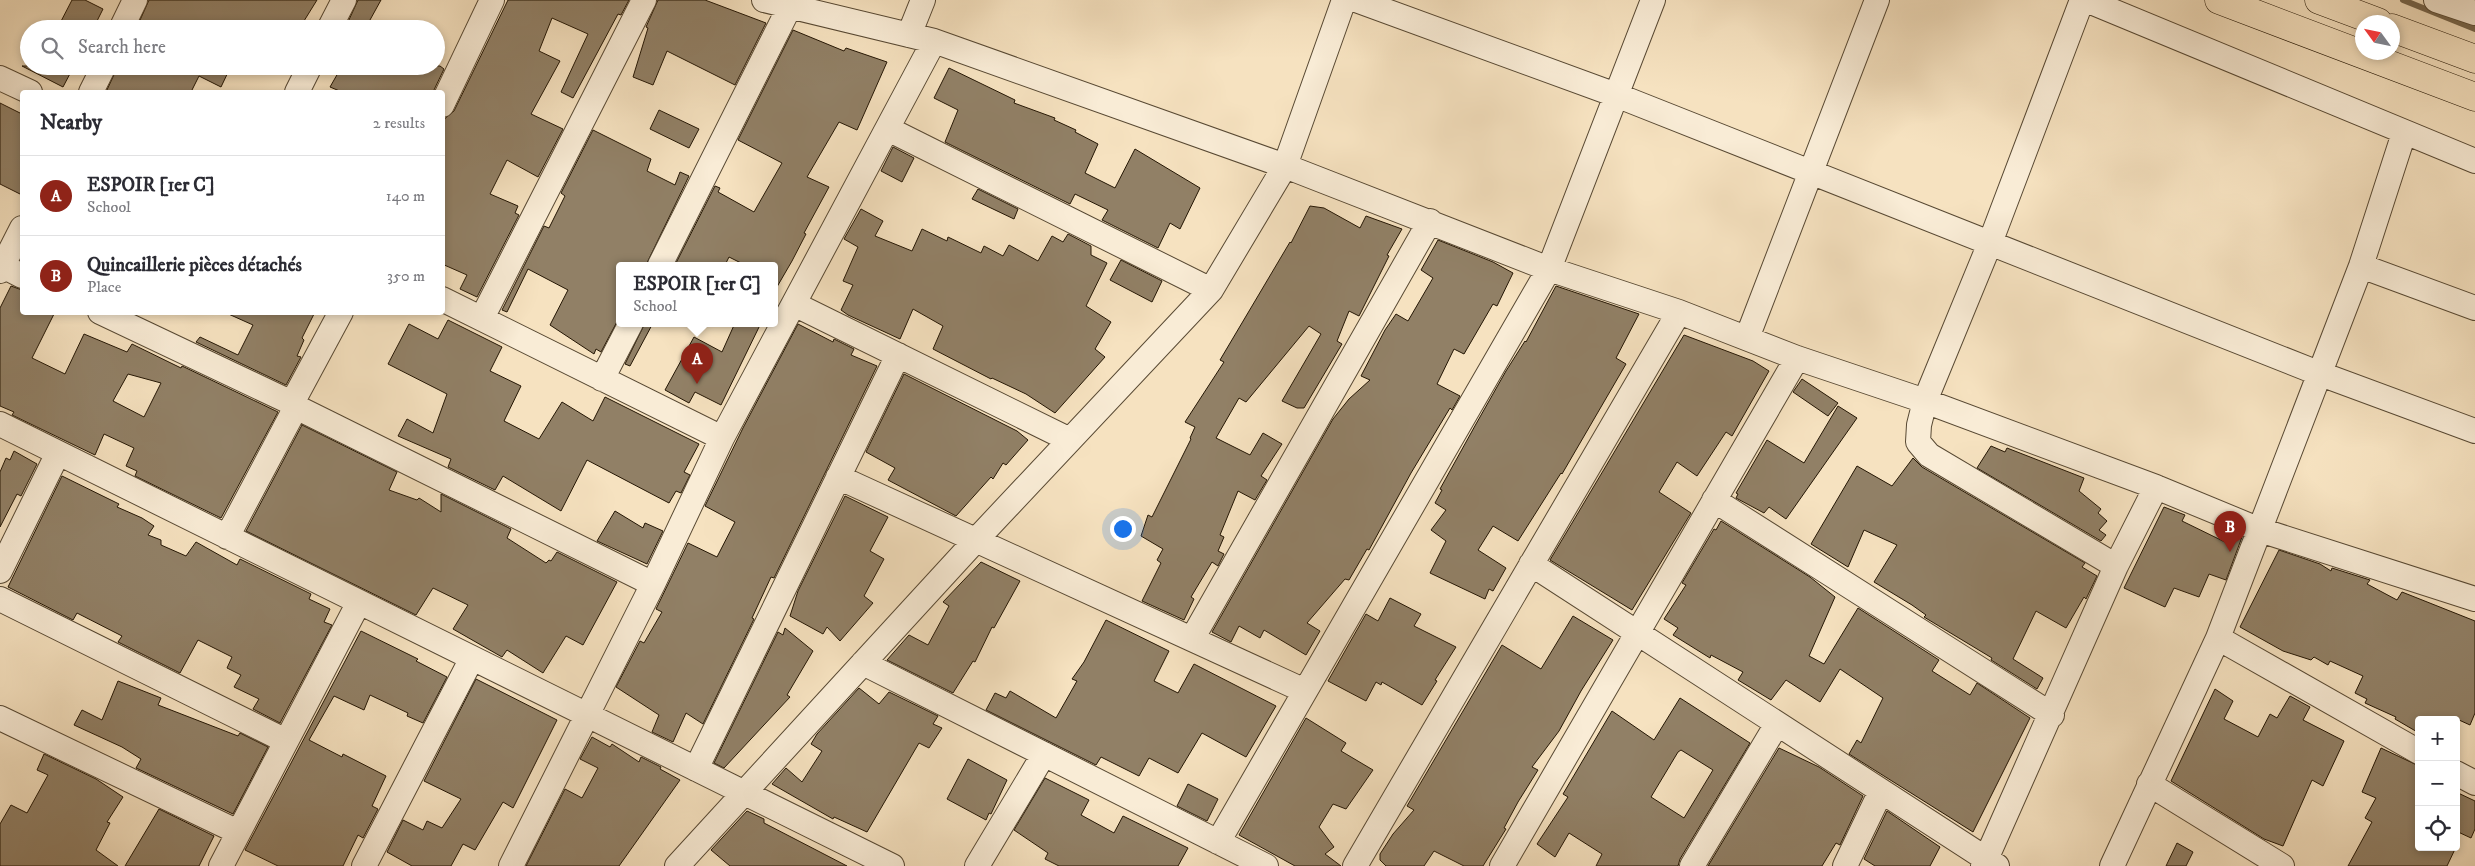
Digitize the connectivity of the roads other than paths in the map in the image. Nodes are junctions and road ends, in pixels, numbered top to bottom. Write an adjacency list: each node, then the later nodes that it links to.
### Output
1 (135, 0): 18 (street)
2 (344, 0): 19 (street)
3 (492, 0): 32 (street)
4 (644, 0): 52 (street)
5 (764, 0): 15 (street)
6 (923, 0): 21 (street)
7 (1344, 0): 36 (street)
8 (1356, 0): 30 (street)
9 (1653, 0): 30 (street)
10 (1877, 0): 37 (street)
11 (2084, 0): 34 (street); 40 (street)
12 (2219, 0): 31 (highway)
13 (2319, 0): 17 (highway)
14 (2436, 0): 16 (street)
15 (790, 6): 21 (street); 41 (street)
16 (2475, 13)
17 (2359, 15)
18 (126, 20)
19 (334, 20)
20 (2400, 31): 23 (highway)
21 (910, 35): 22 (street)
22 (934, 40): 33 (street); 36 (street)
23 (2475, 59)
24 (100, 75): 28 (street)
25 (305, 75): 29 (street)
26 (0, 78): 27 (street)
27 (26, 90)
28 (92, 90)
29 (297, 90)
30 (1616, 95): 37 (street); 43 (street)
31 (2475, 97)
32 (445, 99)
33 (888, 129): 45 (street); 47 (street)
34 (2404, 133): 35 (street); 42 (street)
35 (2475, 161)
36 (1285, 166): 38 (street); 45 (street)
37 (1812, 172): 40 (street); 54 (street)
38 (1430, 221): 43 (street); 81 (street)
39 (20, 234): 44 (street)
40 (1990, 243): 57 (street); 59 (street)
41 (662, 262)
42 (2361, 266): 48 (street); 57 (street)
43 (1549, 269): 49 (street); 84 (street)
44 (8, 271)
45 (1211, 290): 64 (street)
46 (445, 300): 52 (street)
47 (794, 304): 55 (street); 63 (street)
48 (2475, 308)
49 (1679, 312): 54 (street); 72 (street)
50 (106, 315): 60 (street)
51 (339, 315): 60 (street)
52 (482, 318): 58 (street)
53 (629, 327): 58 (street)
54 (1747, 338): 56 (street)
55 (898, 355): 64 (street); 66 (street)
56 (1797, 358): 59 (street); 68 (street)
57 (2318, 373): 62 (street); 69 (street)
58 (602, 379): 63 (street)
59 (1925, 401): 67 (street); 73 (street)
60 (294, 405): 70 (street); 75 (street)
61 (0, 424): 65 (street)
62 (2475, 431)
63 (722, 438): 75 (street)
64 (1070, 440): 71 (street)
65 (58, 453): 70 (street); 74 (street)
66 (838, 477): 71 (street); 92 (street)
67 (2156, 487): 69 (street); 73 (street)
68 (1714, 500): 79 (street); 86 (street)
69 (2260, 530): 77 (street); 80 (street)
70 (227, 537): 78 (street)
71 (976, 540): 81 (street); 83 (street)
72 (1531, 564): 79 (street); 109 (street)
73 (2116, 566): 86 (street)
74 (0, 571)
75 (652, 584): 85 (street)
76 (0, 599): 89 (street)
77 (2475, 599)
78 (359, 602): 82 (street); 89 (street)
79 (1637, 633): 88 (street); 110 (street)
80 (2218, 638): 90 (street); 94 (street)
81 (1192, 639): 84 (street)
82 (472, 658): 85 (street); 103 (street)
83 (863, 663): 91 (street); 97 (street)
84 (1305, 691): 99 (street)
85 (587, 715): 92 (street); 104 (street)
86 (2052, 715): 101 (street)
87 (0, 718): 98 (street)
88 (1777, 724): 96 (street); 111 (street)
89 (286, 741): 98 (street)
90 (2415, 750)
91 (1044, 754): 99 (street); 107 (street)
92 (696, 769): 97 (street)
93 (2460, 775): 95 (street)
94 (2149, 784): 113 (street); 114 (street)
95 (2475, 784)
96 (1881, 791): 101 (street); 112 (street)
97 (744, 793): 100 (street); 105 (street)
98 (238, 832): 102 (street)
99 (1218, 842): 108 (street)
100 (855, 858): 106 (street)
101 (1989, 864)
102 (221, 866)
103 (364, 866)
104 (511, 866)
105 (677, 866)
106 (892, 866)
107 (977, 866)
108 (1266, 866)
109 (1355, 866)
110 (1502, 866)
111 (1692, 866)
112 (1845, 866)
113 (2112, 866)
114 (2282, 866)

